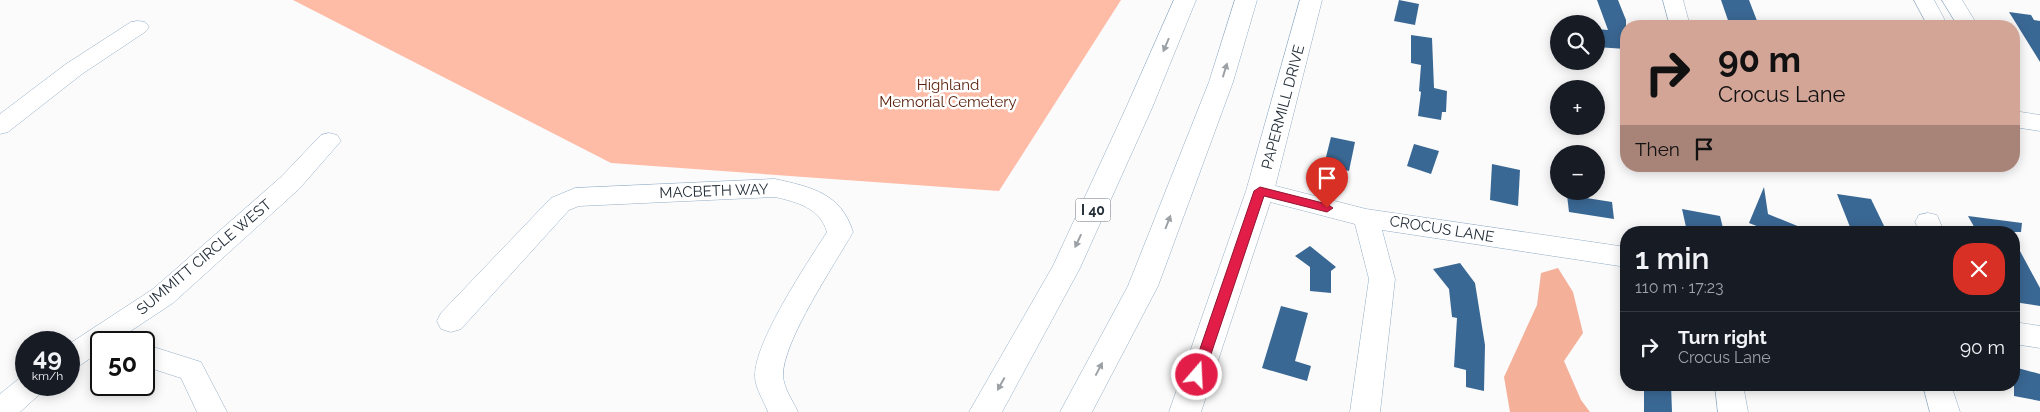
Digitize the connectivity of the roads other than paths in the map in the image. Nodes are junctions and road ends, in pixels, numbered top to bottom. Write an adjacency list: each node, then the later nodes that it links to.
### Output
1 (1184, 0): 27 (main road, I 40, one-way to 27)
2 (1246, 0): 28 (main road, one-way to 2)
3 (1311, 0): 13 (main road, PAPERMILL DRIVE)
4 (1672, 0): 7 (street)
5 (1924, 0): 8 (street)
6 (1952, 0): 9 (street)
7 (1678, 20)
8 (1935, 20)
9 (1964, 20)
10 (138, 27): 11 (street)
11 (0, 126)
12 (329, 141): 19 (street, SUMMITT CIRCLE WEST)
13 (1260, 191): 14 (street, CROCUS LANE); 29 (main road, PAPERMILL DRIVE)
14 (1366, 218): 15 (street, CROCUS LANE); 30 (street)
15 (1620, 257)
16 (451, 321): 26 (street, MACBETH WAY)
17 (2020, 334): 18 (street)
18 (2040, 337)
19 (80, 351)
20 (155, 359): 25 (street)
21 (1730, 391): 31 (street)
22 (1939, 391): 32 (street)
23 (18, 396): 24 (street)
24 (0, 412)
25 (212, 412)
26 (783, 412)
27 (985, 412)
28 (1076, 412)
29 (1185, 412)
30 (1365, 412)
31 (1732, 412)
32 (1944, 412)

